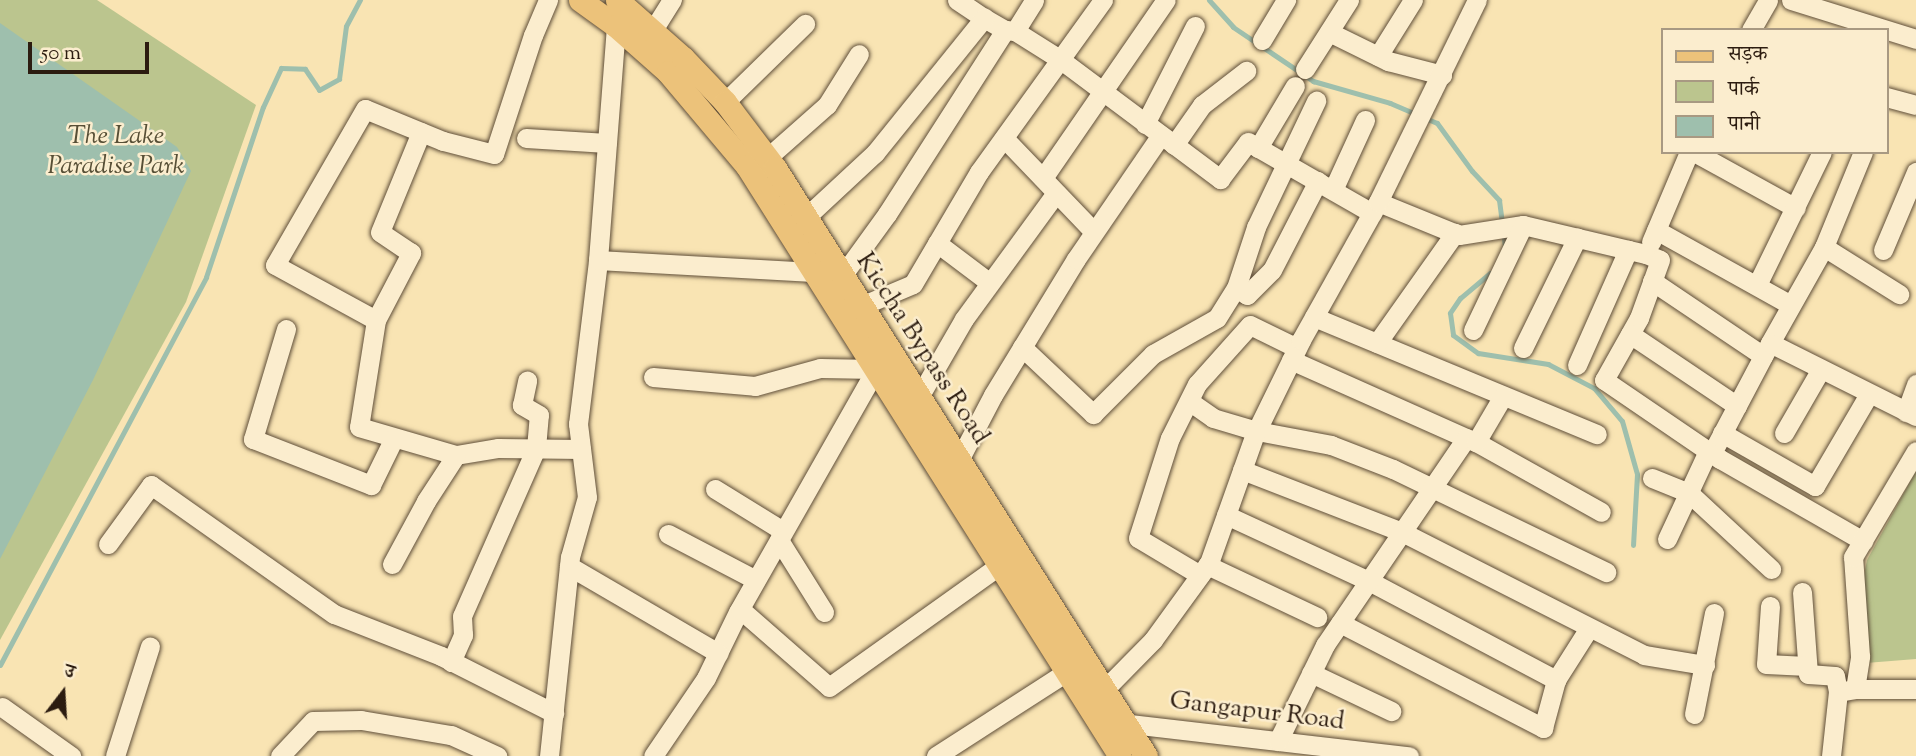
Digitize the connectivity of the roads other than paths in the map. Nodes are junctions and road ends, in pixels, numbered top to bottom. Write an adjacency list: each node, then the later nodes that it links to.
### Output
1 (548, 0): 40 (street)
2 (580, 0): 17 (main road)
3 (617, 0): 21 (main road, Kiccha Bypass Road)
4 (672, 0): 21 (street)
5 (957, 0): 15 (street)
6 (1034, 0): 23 (street)
7 (1103, 0): 29 (street)
8 (1166, 0): 34 (street)
9 (1286, 0): 26 (street)
10 (1349, 0): 24 (street)
11 (1413, 0): 28 (street)
12 (1477, 0): 32 (street)
13 (1768, 0): 19 (street)
14 (1791, 0): 20 (street)
15 (984, 18): 23 (street); 57 (street)
16 (805, 24): 36 (street)
17 (616, 26): 36 (main road); 44 (street)
18 (1195, 26): 41 (street)
19 (1752, 28)
20 (1881, 28)
21 (653, 30): 36 (main road, Kiccha Bypass Road)
22 (1888, 30): 25 (street)
23 (1010, 31): 29 (street); 69 (street)
24 (1329, 32): 28 (street); 30 (street)
25 (1916, 39)
26 (1262, 40)
27 (859, 54): 50 (street)
28 (1378, 56): 32 (street)
29 (1060, 60): 34 (street); 43 (street)
30 (1305, 69)
31 (1246, 71): 41 (street)
32 (1442, 75): 55 (street)
33 (1295, 86): 45 (street)
34 (1102, 91): 41 (street); 53 (street)
35 (1888, 98): 38 (street)
36 (714, 101): 50 (main road, Kiccha Bypass Road); 68 (main road)
37 (1316, 101): 51 (street)
38 (1916, 105)
39 (1365, 120): 54 (street)
40 (421, 132): 78 (street); 78 (street)
41 (1160, 135): 45 (street); 60 (street)
42 (526, 138): 44 (street)
43 (1004, 138): 53 (street); 63 (street)
44 (607, 143): 67 (street)
45 (1258, 148): 51 (street)
46 (1690, 154): 59 (street)
47 (1695, 154): 56 (street)
48 (1821, 154): 56 (street)
49 (1862, 154): 64 (street)
50 (767, 158): 57 (main road, Kiccha Bypass Road)
51 (1288, 164): 54 (street); 73 (street)
52 (1916, 172): 65 (street)
53 (1049, 185): 60 (street); 71 (street)
54 (1325, 186): 55 (street); 73 (street)
55 (1376, 207): 61 (street); 77 (street)
56 (1796, 208): 72 (street)
57 (805, 218): 69 (main road, Kiccha Bypass Road)
58 (1519, 225): 61 (street); 62 (street); 80 (street)
59 (1656, 230): 66 (street); 72 (street)
60 (1094, 232): 83 (street)
61 (1455, 233): 82 (street)
62 (1577, 238): 66 (street); 84 (street)
63 (937, 243): 71 (street); 76 (street)
64 (1824, 247): 74 (street); 75 (street)
65 (1883, 250)
66 (1637, 252): 70 (street); 88 (street)
67 (598, 260): 68 (street); 106 (street)
68 (813, 272): 87 (main road)
69 (842, 276): 76 (main road, Kiccha Bypass Road)
70 (1652, 281): 81 (street); 85 (street)
71 (990, 282): 95 (street)
72 (1757, 285): 75 (street)
73 (1237, 288): 83 (street)
74 (1899, 294)
75 (1791, 305): 85 (street)
76 (861, 306): 87 (main road, Kiccha Bypass Road)
77 (1314, 317): 82 (street); 86 (street)
78 (376, 320): 103 (street)
79 (286, 329): 103 (street)
80 (1473, 330)
81 (1630, 334): 97 (street); 108 (street)
82 (1377, 344): 94 (street)
83 (1022, 347): 110 (street)
84 (1523, 348)
85 (1767, 350): 89 (street); 97 (street)
86 (1294, 354): 96 (street); 99 (street); 104 (street)
87 (885, 363): 90 (street); 95 (main road, Kiccha Bypass Road); 110 (main road); 120 (street)
88 (1577, 365)
89 (1821, 369): 93 (street); 101 (street)
90 (653, 377)
91 (527, 381): 105 (street)
92 (1916, 384): 98 (street)
93 (1869, 394): 98 (street); 100 (street)
94 (1503, 396): 102 (street); 104 (street)
95 (919, 397): 110 (main road, Kiccha Bypass Road)
96 (1189, 401): 99 (street); 128 (street)
97 (1737, 406): 100 (street)
98 (1911, 414)
99 (1257, 431): 111 (street); 113 (street)
100 (1722, 433): 108 (street)
101 (1784, 433)
102 (1597, 434)
103 (394, 438): 109 (street)
104 (1471, 440): 113 (street); 116 (street)
105 (536, 448): 106 (street); 109 (street); 142 (street)
106 (581, 449): 126 (street)
107 (1916, 451): 122 (street)
108 (1710, 452): 115 (street); 122 (street)
109 (456, 455): 124 (street)
110 (950, 465): 125 (main road); 144 (main road, Kiccha Bypass Road)
111 (1242, 470): 117 (street); 118 (street)
112 (1652, 478): 115 (street)
113 (1433, 487): 118 (street); 129 (street)
114 (715, 489): 120 (street)
115 (1689, 493): 121 (street); 127 (street)
116 (1601, 512)
117 (1226, 515): 128 (street); 131 (street)
118 (1402, 532): 131 (street); 139 (street)
119 (668, 534): 130 (street)
120 (781, 535): 130 (street); 135 (street)
121 (1667, 539)
122 (1863, 541): 149 (street)
123 (108, 544): 142 (street)
124 (392, 564)
125 (1000, 565): 134 (street); 144 (main road)
126 (569, 566): 141 (street); 153 (street)
127 (1771, 569)
128 (1204, 570): 137 (street); 150 (street)
129 (1606, 572)
130 (756, 580): 134 (street)
131 (1369, 581): 138 (street); 147 (street)
132 (1802, 592): 145 (street)
133 (1770, 606): 145 (street)
134 (740, 609): 141 (street)
135 (824, 612)
136 (1714, 613): 143 (street)
137 (1317, 617)
138 (1340, 623): 146 (street); 147 (street)
139 (1589, 628): 143 (street); 147 (street)
140 (150, 646): 158 (street)
141 (718, 653): 162 (street)
142 (451, 662): 153 (street)
143 (1705, 665): 154 (street)
144 (1078, 666): 150 (main road, Kiccha Bypass Road); 163 (street)
145 (1807, 666): 149 (street)
146 (1311, 673): 152 (street); 156 (street)
147 (1556, 680)
148 (1916, 689): 149 (street)
149 (1846, 691): 167 (street)
150 (1097, 704): 155 (main road, Kiccha Bypass Road); 155 (street, Gangapur Road); 164 (main road)
151 (2, 707): 157 (street)
152 (1391, 712)
153 (554, 713): 161 (street)
154 (1694, 714)
155 (1127, 723): 156 (street, Gangapur Road); 165 (main road, Kiccha Bypass Road)
156 (1278, 741): 166 (street, Gangapur Road)
157 (71, 756)
158 (115, 756)
159 (280, 756): 160 (street)
160 (498, 756)
161 (549, 756)
162 (653, 756)
163 (936, 756)
164 (1120, 756)
165 (1146, 756)
166 (1409, 756)
167 (1831, 756)

